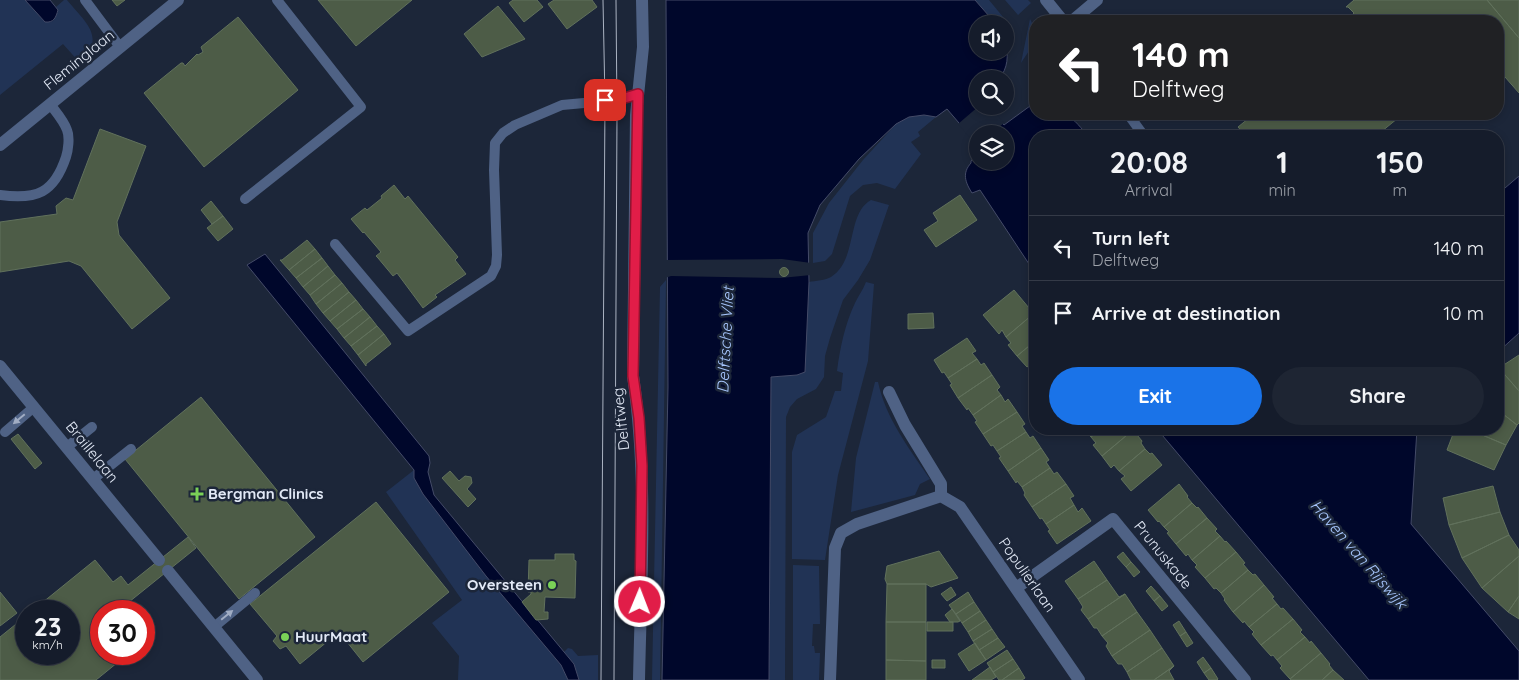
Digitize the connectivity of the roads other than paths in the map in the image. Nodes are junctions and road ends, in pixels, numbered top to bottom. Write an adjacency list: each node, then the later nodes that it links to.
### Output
1 (85, 0): 9 (lane)
2 (178, 0): 9 (street, Fleminglaan)
3 (277, 0): 14 (lane)
4 (642, 0): 10 (street, Delftweg)
5 (1046, 0): 7 (street)
6 (1097, 0): 8 (street)
7 (1057, 15)
8 (1079, 15)
9 (120, 47): 11 (street, Fleminglaan)
10 (638, 94): 15 (lane); 31 (street, Delftweg)
11 (50, 104): 12 (street, Fleminglaan); 13 (lane)
12 (0, 145)
13 (0, 195)
14 (245, 199)
15 (335, 244)
16 (0, 366): 18 (street, Braillelaan)
17 (889, 392): 24 (street)
18 (34, 407): 20 (lane, one-way to 20); 21 (street, Braillelaan)
19 (92, 427): 21 (lane)
20 (5, 432)
21 (67, 447): 23 (street, Braillelaan)
22 (131, 449): 23 (lane)
23 (93, 479): 25 (street, Braillelaan)
24 (941, 496): 27 (street, Populierlaan); 32 (street)
25 (159, 560)
26 (168, 571): 29 (street)
27 (1016, 588): 33 (street, Populierlaan); 34 (street, Prunuskade)
28 (255, 593): 29 (lane, one-way to 28)
29 (214, 627): 30 (street)
30 (257, 680)
31 (639, 680)
32 (830, 680)
33 (1079, 680)
34 (1245, 680)

